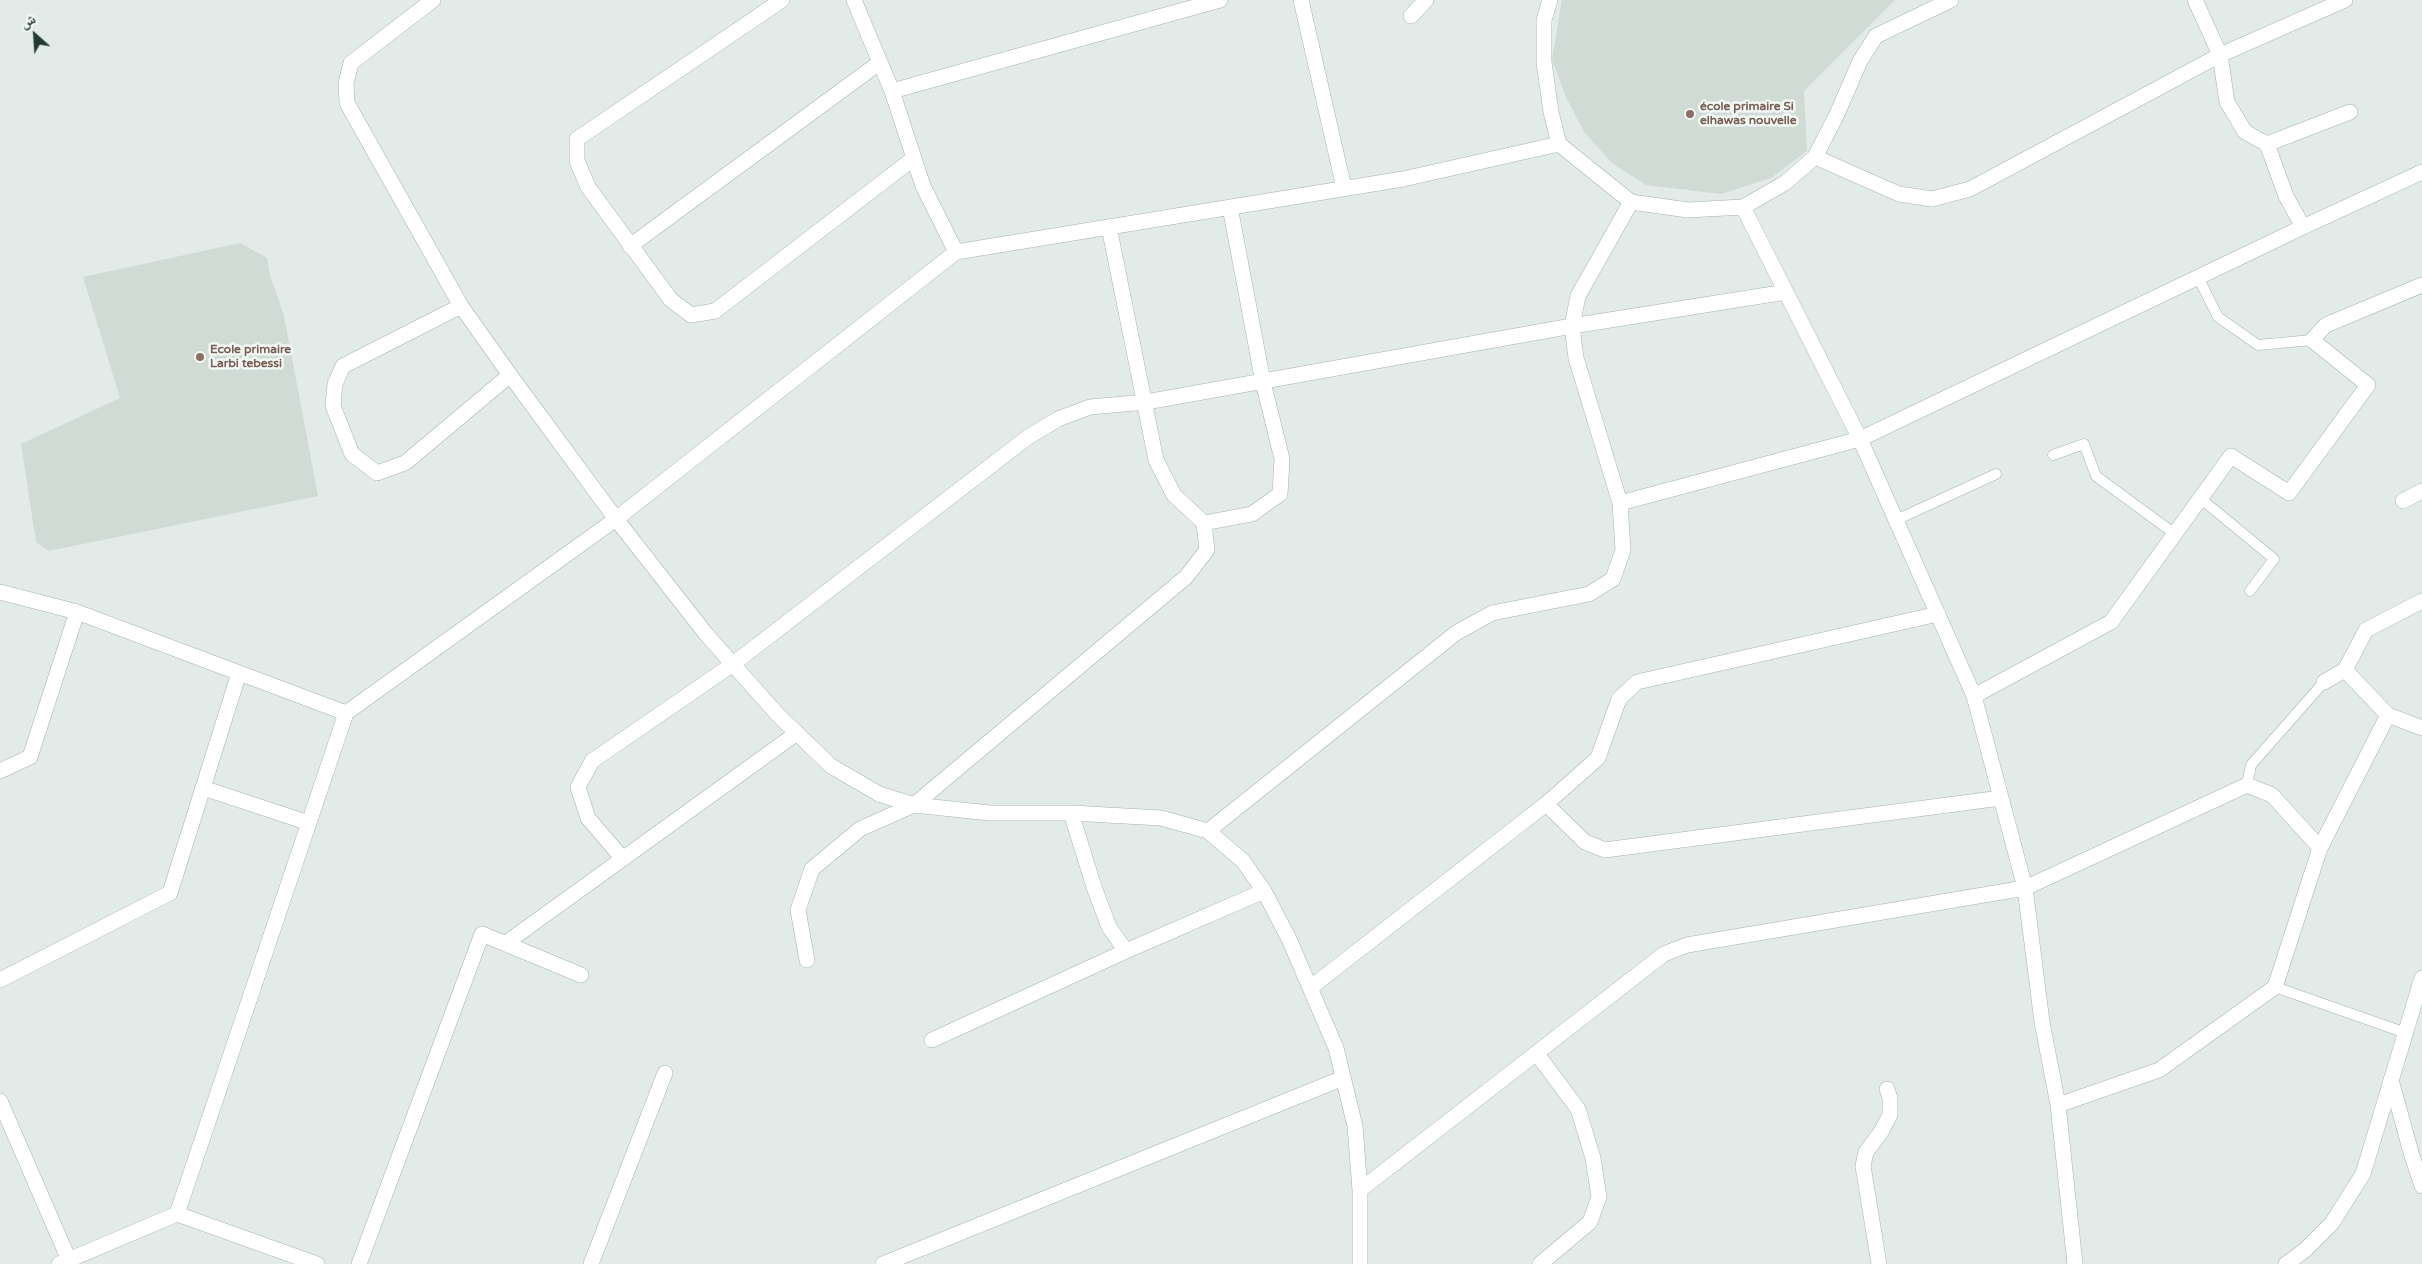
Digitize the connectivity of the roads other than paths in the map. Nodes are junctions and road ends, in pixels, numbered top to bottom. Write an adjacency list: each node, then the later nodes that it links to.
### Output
1 (433, 0): 32 (street)
2 (782, 0): 27 (street)
3 (854, 0): 13 (street)
4 (1220, 0): 14 (street)
5 (1301, 0): 21 (street)
6 (1426, 0): 11 (street)
7 (1550, 0): 16 (street)
8 (1952, 0): 18 (street)
9 (2195, 0): 12 (street)
10 (2344, 0): 12 (street)
11 (1411, 16)
12 (2220, 55): 17 (street); 18 (street)
13 (879, 63): 14 (street); 27 (street)
14 (892, 91): 19 (street)
15 (2350, 112): 17 (street)
16 (1559, 144): 21 (street); 22 (street)
17 (2267, 144): 26 (street)
18 (1815, 157): 24 (street)
19 (914, 158): 27 (street); 28 (street)
20 (2422, 172): 26 (street)
21 (1344, 188): 23 (street)
22 (1631, 202): 24 (street); 33 (street)
23 (1230, 207): 25 (street); 36 (street)
24 (1743, 207): 31 (street)
25 (1109, 227): 28 (street); 37 (street)
26 (2303, 227): 29 (street)
27 (630, 246)
28 (956, 252): 45 (street)
29 (2198, 277): 34 (lane); 38 (street)
30 (2422, 285): 34 (street)
31 (1786, 292): 33 (street); 38 (street)
32 (461, 306): 35 (street); 35 (street)
33 (1572, 326): 36 (street); 44 (street)
34 (2312, 340): 42 (street)
35 (510, 375): 45 (street)
36 (1263, 382): 37 (street); 47 (street)
37 (1146, 402): 47 (street); 54 (street)
38 (1860, 439): 44 (street); 46 (street)
39 (2052, 455): 48 (lane)
40 (1996, 474): 46 (lane)
41 (2422, 491): 43 (street)
42 (2200, 498): 48 (street); 49 (lane)
43 (2403, 501)
44 (1620, 503): 71 (street)
45 (616, 519): 54 (street); 59 (street)
46 (1896, 520): 53 (street)
47 (1204, 523): 67 (street)
48 (2175, 534): 58 (street)
49 (2250, 591)
50 (0, 592): 52 (street)
51 (2422, 601): 55 (street)
52 (77, 612): 56 (street); 63 (street)
53 (1938, 614): 58 (street); 68 (street)
54 (733, 664): 62 (street); 73 (street)
55 (2345, 670): 57 (street); 60 (street)
56 (239, 673): 59 (street); 65 (street)
57 (2324, 682): 64 (lane)
58 (1974, 696): 66 (street)
59 (346, 713): 70 (street)
60 (2388, 715): 61 (street); 72 (street)
61 (2422, 728)
62 (797, 733): 67 (street); 73 (street)
63 (0, 771)
64 (2246, 785): 72 (street); 74 (street)
65 (203, 788): 70 (street); 81 (street)
66 (2001, 798): 68 (street); 74 (street)
67 (914, 804): 69 (street); 78 (street)
68 (1546, 804): 83 (street)
69 (1071, 813): 71 (street); 77 (street)
70 (309, 822): 95 (street)
71 (1208, 831): 75 (street)
72 (2320, 848): 82 (street)
73 (623, 858): 76 (street)
74 (2025, 888): 86 (street); 92 (street)
75 (1264, 891): 77 (street); 83 (street)
76 (506, 944): 79 (street); 98 (street)
77 (1126, 951): 85 (street)
78 (807, 960)
79 (581, 975)
80 (2422, 978): 84 (street)
81 (0, 980)
82 (2275, 987): 84 (lane); 92 (street)
83 (1310, 988): 88 (street)
84 (2406, 1033): 89 (street)
85 (932, 1040)
86 (1537, 1054): 94 (street); 102 (street)
87 (665, 1072): 99 (street)
88 (1343, 1078): 94 (street); 100 (street)
89 (2391, 1080): 93 (street); 105 (street)
90 (1887, 1089): 103 (street)
91 (0, 1101): 96 (street)
92 (2058, 1105): 104 (street)
93 (2422, 1186)
94 (1360, 1190): 101 (street)
95 (178, 1214): 96 (street); 97 (street)
96 (64, 1262)
97 (317, 1264)
98 (359, 1264)
99 (591, 1264)
100 (883, 1264)
101 (1360, 1264)
102 (1540, 1264)
103 (1879, 1264)
104 (2075, 1264)
105 (2286, 1264)

